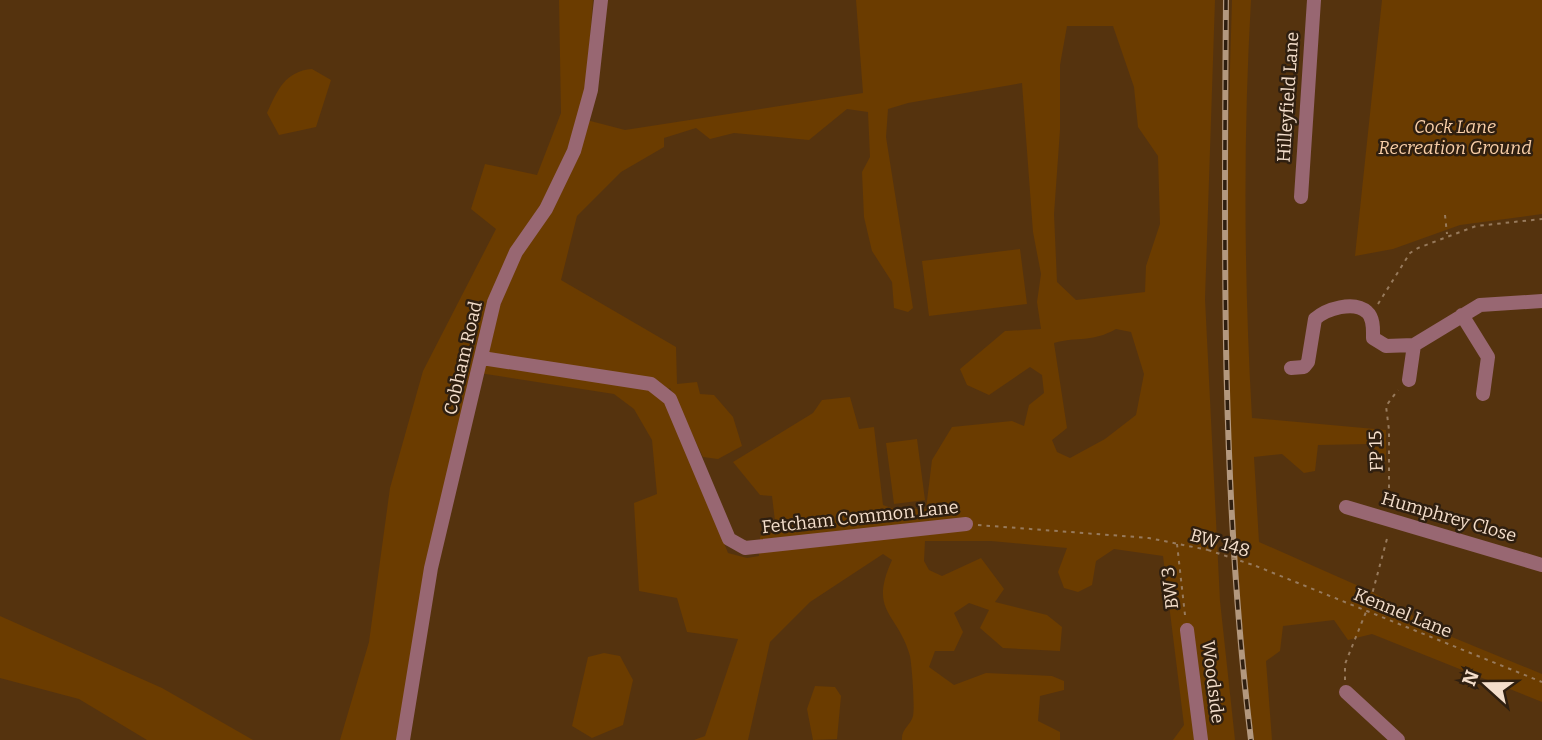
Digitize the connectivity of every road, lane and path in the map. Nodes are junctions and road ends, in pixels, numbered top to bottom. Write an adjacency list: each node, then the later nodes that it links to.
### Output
1 (601, 0): 11 (street, Cobham Road)
2 (1314, 0): 3 (street, Hilleyfield Lane)
3 (1301, 198)
4 (1445, 215): 6 (path)
5 (1542, 219): 6 (path)
6 (1447, 234): 9 (path)
7 (1542, 301): 8 (street)
8 (1462, 315): 10 (street); 14 (street)
9 (1372, 319): 10 (street); 12 (street)
10 (1414, 345): 13 (street)
11 (482, 358): 17 (street, Fetcham Common Lane); 25 (street, Cobham Road)
12 (1291, 368)
13 (1409, 380): 16 (path, FP 15)
14 (1483, 394)
15 (1346, 507): 16 (street, Humphrey Close)
16 (1390, 520): 19 (street, Humphrey Close); 21 (path, FP 15)
17 (966, 524): 18 (path, Fetcham Common Lane)
18 (1177, 543): 20 (path, BW 148, bridge); 22 (path, BW 3)
19 (1542, 565)
20 (1256, 566): 21 (path, Kennel Lane)
21 (1366, 612): 23 (path, Kennel Lane); 24 (path, FP 15)
22 (1187, 630): 26 (street, Woodside)
23 (1542, 682)
24 (1346, 692): 27 (street)
25 (403, 740)
26 (1201, 740)
27 (1398, 740)

